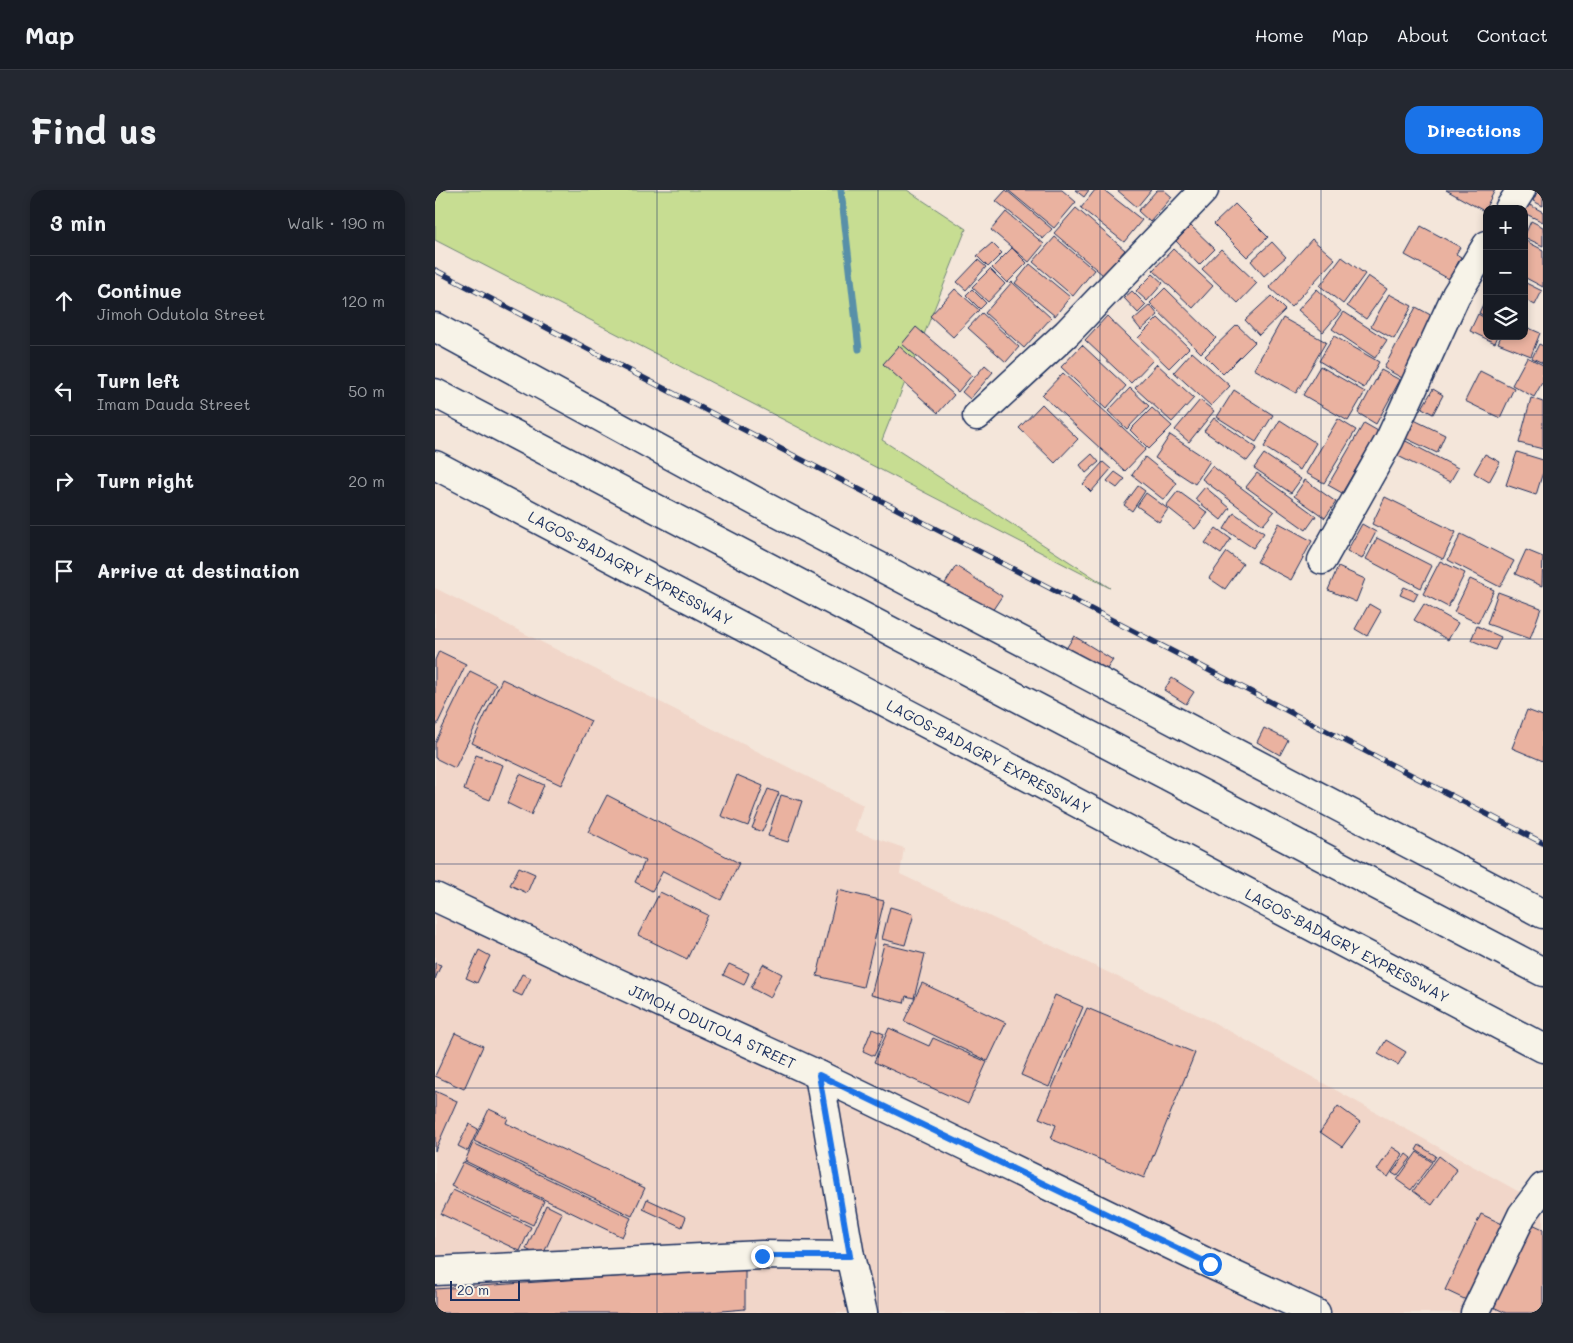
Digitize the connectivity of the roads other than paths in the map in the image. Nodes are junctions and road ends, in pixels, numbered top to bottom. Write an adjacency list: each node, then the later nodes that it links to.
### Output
1 (1204, 190): 7 (main road)
2 (1521, 190): 3 (main road)
3 (1512, 205)
4 (1484, 250): 9 (main road)
5 (435, 327): 11 (main road)
6 (435, 393): 12 (main road)
7 (977, 416)
8 (435, 465): 13 (main road, LAGOS-BADAGRY EXPRESSWAY)
9 (1322, 560)
10 (435, 897): 14 (main road, JIMOH ODUTOLA STREET)
11 (1543, 914)
12 (1543, 972)
13 (1543, 1048)
14 (819, 1075): 16 (main road); 19 (main road, JIMOH ODUTOLA STREET)
15 (1543, 1187): 20 (main road)
16 (850, 1256): 17 (main road); 18 (main road)
17 (436, 1271)
18 (863, 1313)
19 (1315, 1313)
20 (1475, 1313)

